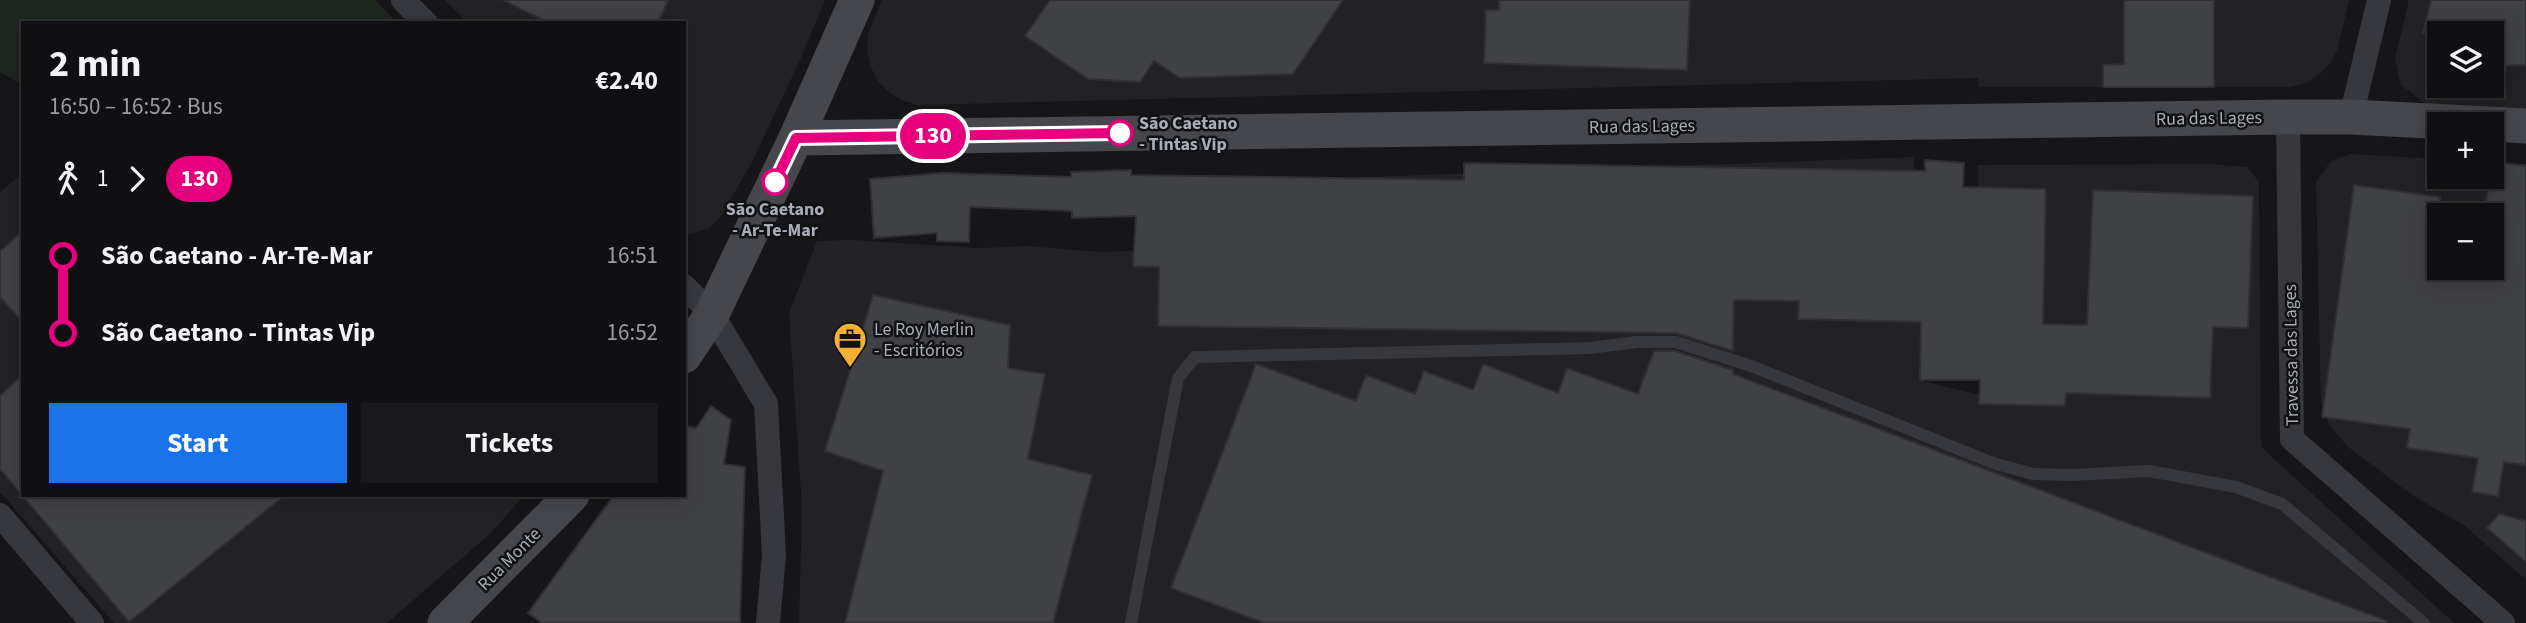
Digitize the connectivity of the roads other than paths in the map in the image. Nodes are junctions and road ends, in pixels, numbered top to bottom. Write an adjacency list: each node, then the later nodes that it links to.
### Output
1 (403, 0): 4 (street)
2 (857, 0): 10 (main road)
3 (2379, 0): 6 (street)
4 (424, 21)
5 (2288, 117): 6 (main road, Rua das Lages); 10 (main road, Rua das Lages); 21 (street, Travessa das Lages)
6 (2351, 117): 7 (main road, Rua das Lages)
7 (2427, 121)
8 (2504, 125): 9 (main road, Rua das Lages)
9 (2526, 126)
10 (796, 138): 12 (main road)
11 (686, 288): 12 (street)
12 (712, 314): 13 (main road); 18 (street)
13 (686, 353)
14 (570, 497): 17 (main road, Rua Monte)
15 (0, 515): 16 (street)
16 (92, 623)
17 (445, 623)
18 (768, 623)
19 (1131, 623): 20 (lane)
20 (2424, 623)
21 (2503, 623)

